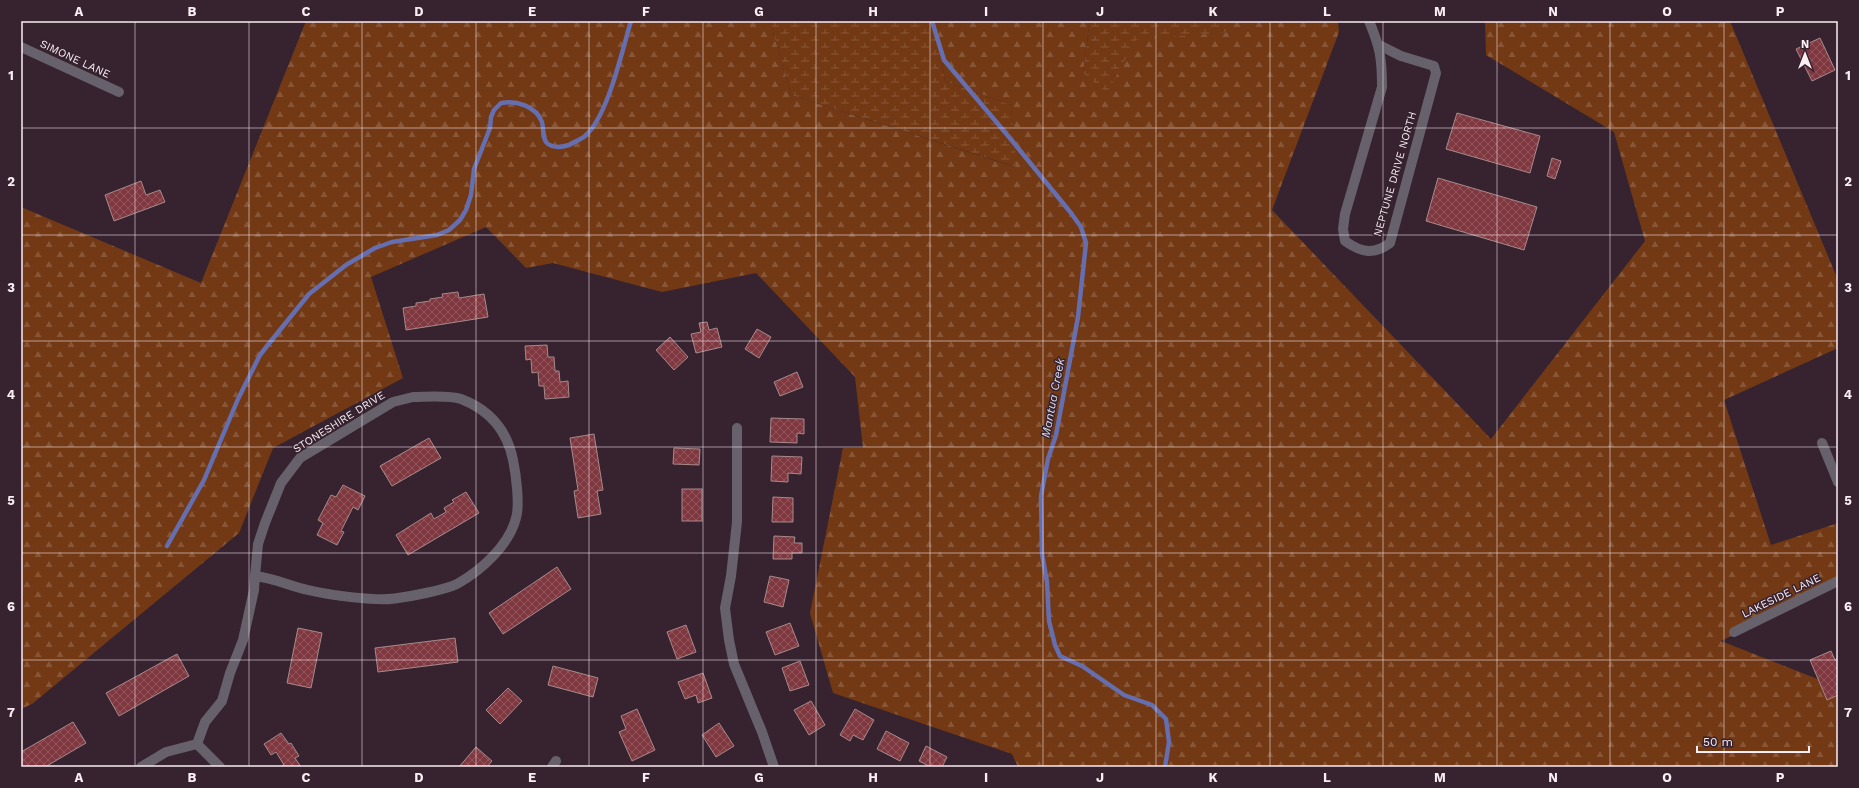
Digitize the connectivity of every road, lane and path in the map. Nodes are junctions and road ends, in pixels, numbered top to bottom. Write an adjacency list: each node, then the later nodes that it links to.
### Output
1 (1369, 21): 2 (street, NEPTUNE DRIVE NORTH)
2 (1379, 45): 2 (street, NEPTUNE DRIVE NORTH)
3 (21, 47): 4 (street, SIMONE LANE)
4 (119, 92)
5 (737, 428): 14 (street)
6 (1822, 443): 7 (street)
7 (1838, 482)
8 (255, 576): 8 (street, STONESHIRE DRIVE); 11 (street, STONESHIRE DRIVE)
9 (1838, 581): 10 (street, LAKESIDE LANE)
10 (1734, 632)
11 (197, 744): 12 (street); 13 (street)
12 (141, 767)
13 (220, 767)
14 (774, 767)

